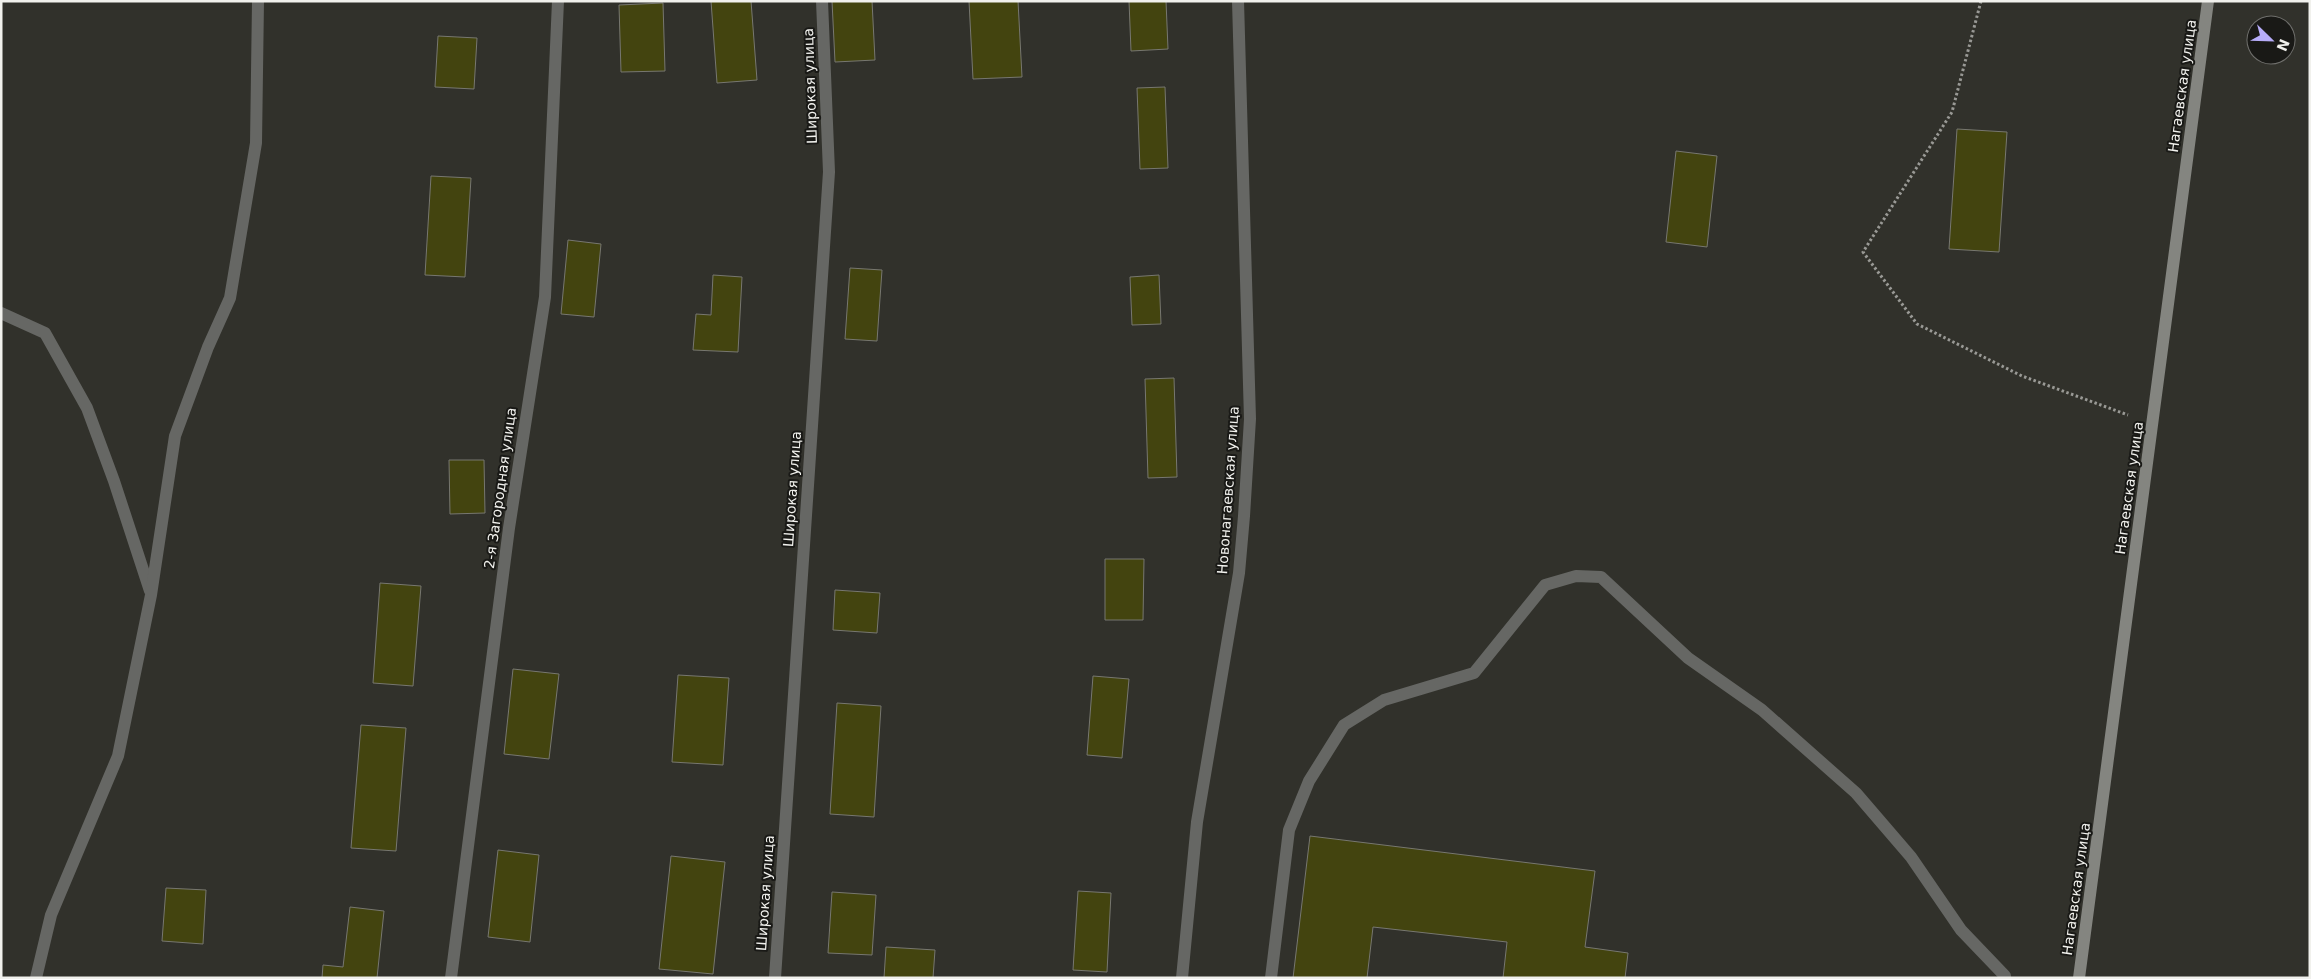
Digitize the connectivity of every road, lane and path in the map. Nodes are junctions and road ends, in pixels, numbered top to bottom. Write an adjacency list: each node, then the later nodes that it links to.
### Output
1 (258, 1): 9 (street)
2 (558, 1): 12 (street, 2-я Загородная улица)
3 (822, 1): 13 (street, Широкая улица)
4 (1238, 1): 14 (street, Новонагаевская улица)
5 (1981, 1): 8 (path)
6 (2208, 1): 8 (street, Нагаевская улица)
7 (1, 313): 9 (street)
8 (2152, 423): 16 (street, Нагаевская улица)
9 (151, 594): 11 (street)
10 (2006, 977): 15 (street)
11 (36, 978)
12 (451, 978)
13 (775, 978)
14 (1182, 978)
15 (1271, 978)
16 (2079, 978)

